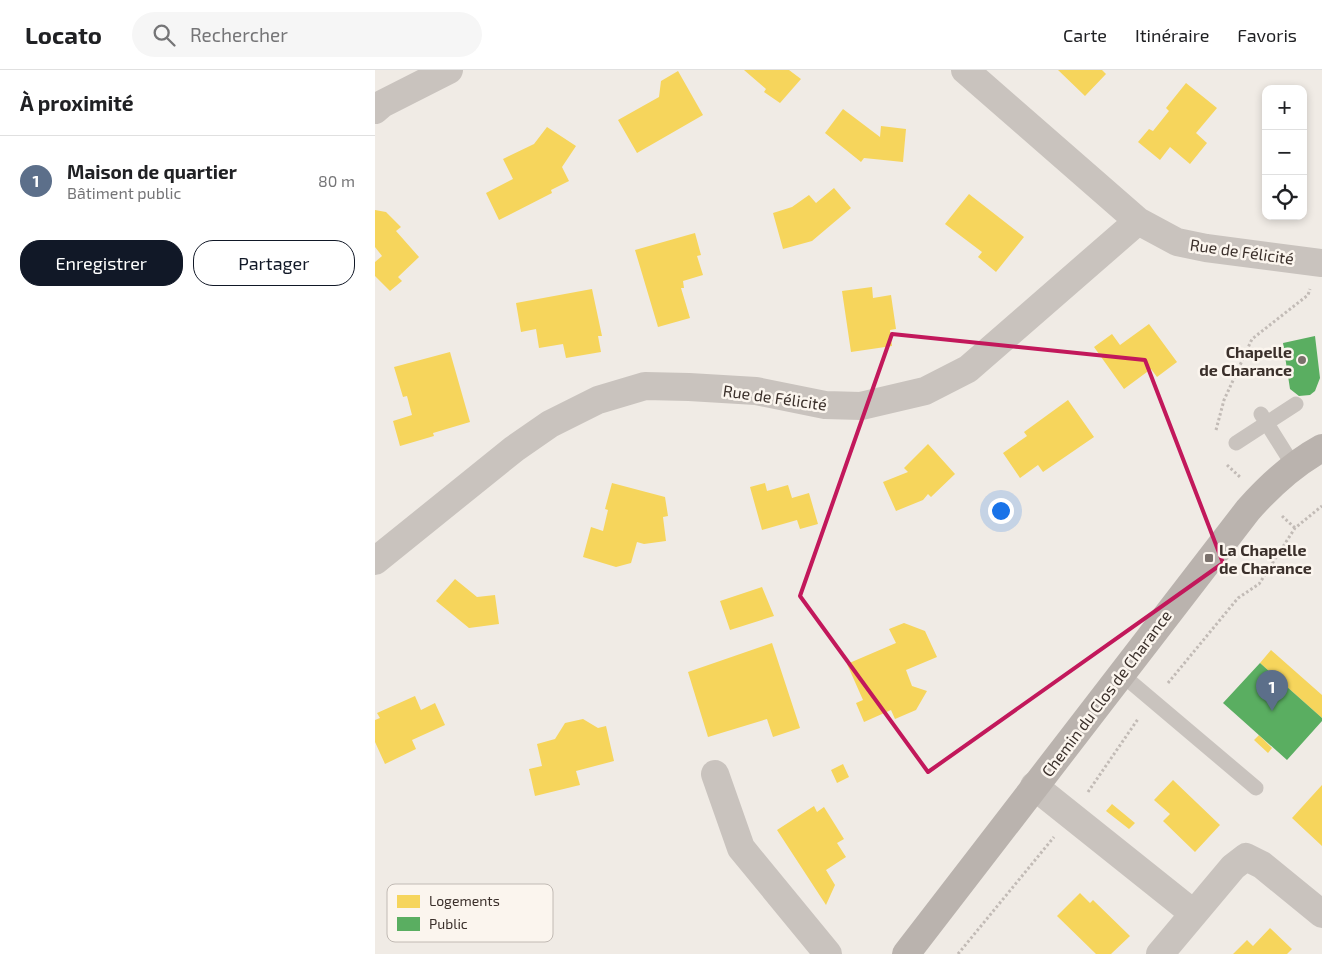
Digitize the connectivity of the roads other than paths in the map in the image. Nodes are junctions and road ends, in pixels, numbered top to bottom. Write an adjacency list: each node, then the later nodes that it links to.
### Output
1 (449, 70): 3 (street)
2 (965, 70): 4 (street, Rue de Félicité)
3 (375, 110)
4 (1137, 221): 5 (street, Rue de Félicité); 11 (street, Rue de Félicité)
5 (1319, 262)
6 (1296, 404): 7 (lane)
7 (1264, 418): 8 (lane); 10 (lane)
8 (1236, 443)
9 (1322, 448): 10 (street, Chemin du Clos de Charance)
10 (1293, 465): 12 (street, Chemin du Clos de Charance)
11 (375, 561)
12 (1120, 673): 14 (street, Chemin du Clos de Charance); 15 (lane)
13 (715, 774): 18 (street)
14 (1034, 786): 16 (street); 19 (street, Chemin du Clos de Charance)
15 (1256, 788)
16 (1193, 913): 17 (street); 20 (street)
17 (1322, 914)
18 (827, 954)
19 (906, 954)
20 (1160, 954)

